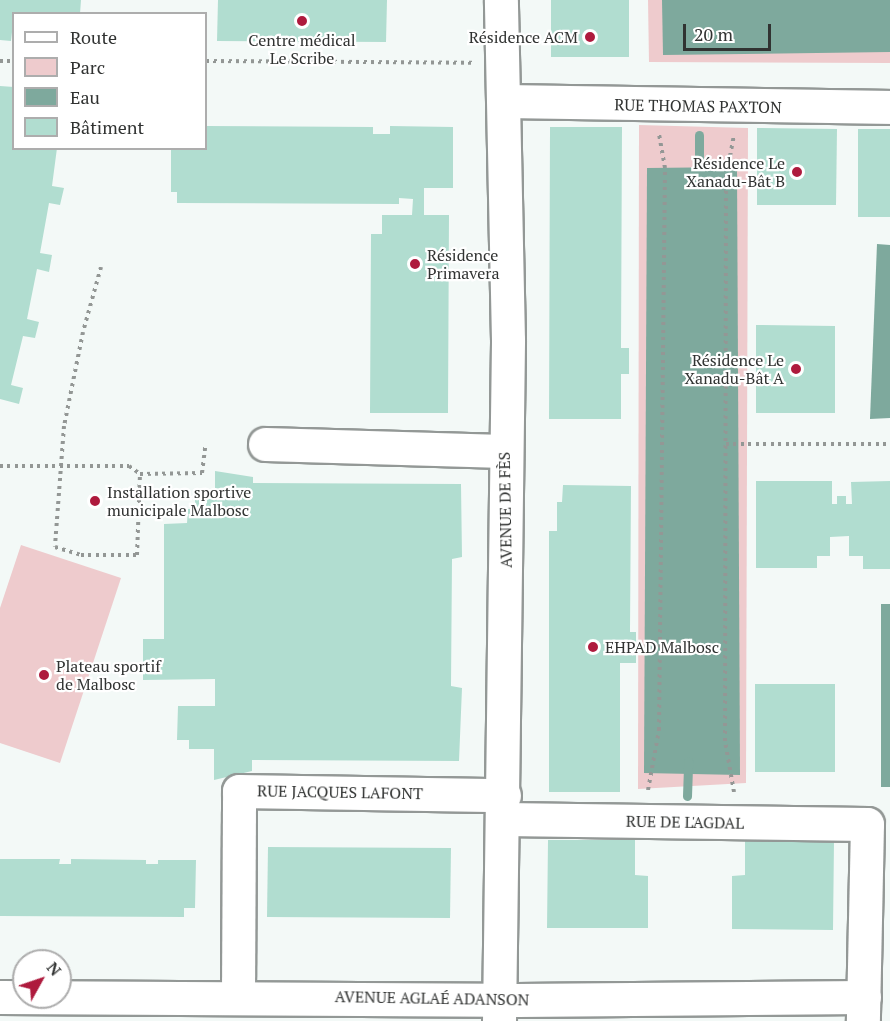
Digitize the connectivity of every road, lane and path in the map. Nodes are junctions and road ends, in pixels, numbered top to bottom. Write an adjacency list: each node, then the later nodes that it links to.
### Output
1 (501, 0): 4 (street, AVENUE DE FÈS)
2 (207, 61): 3 (path)
3 (481, 63)
4 (505, 101): 5 (street, RUE THOMAS PAXTON); 13 (street, AVENUE DE FÈS)
5 (655, 106): 6 (street, RUE THOMAS PAXTON); 17 (path)
6 (740, 107): 7 (street, RUE THOMAS PAXTON); 10 (path)
7 (890, 107)
8 (101, 267): 15 (path)
9 (265, 444): 13 (street)
10 (726, 444): 11 (path); 18 (path)
11 (890, 444)
12 (205, 447): 16 (path)
13 (504, 451): 19 (street, AVENUE DE FÈS)
14 (0, 466): 15 (path)
15 (61, 466): 16 (path); 16 (path)
16 (140, 474)
17 (646, 798)
18 (735, 799)
19 (503, 807): 20 (street, RUE JACQUES LAFONT); 22 (street, RUE DE L'AGDAL); 23 (street, AVENUE DE FÈS)
20 (238, 997): 21 (street, AVENUE AGLAÉ ADANSON); 23 (street, AVENUE AGLAÉ ADANSON)
21 (0, 998)
22 (863, 1009): 23 (street, AVENUE AGLAÉ ADANSON)
23 (499, 1010)

